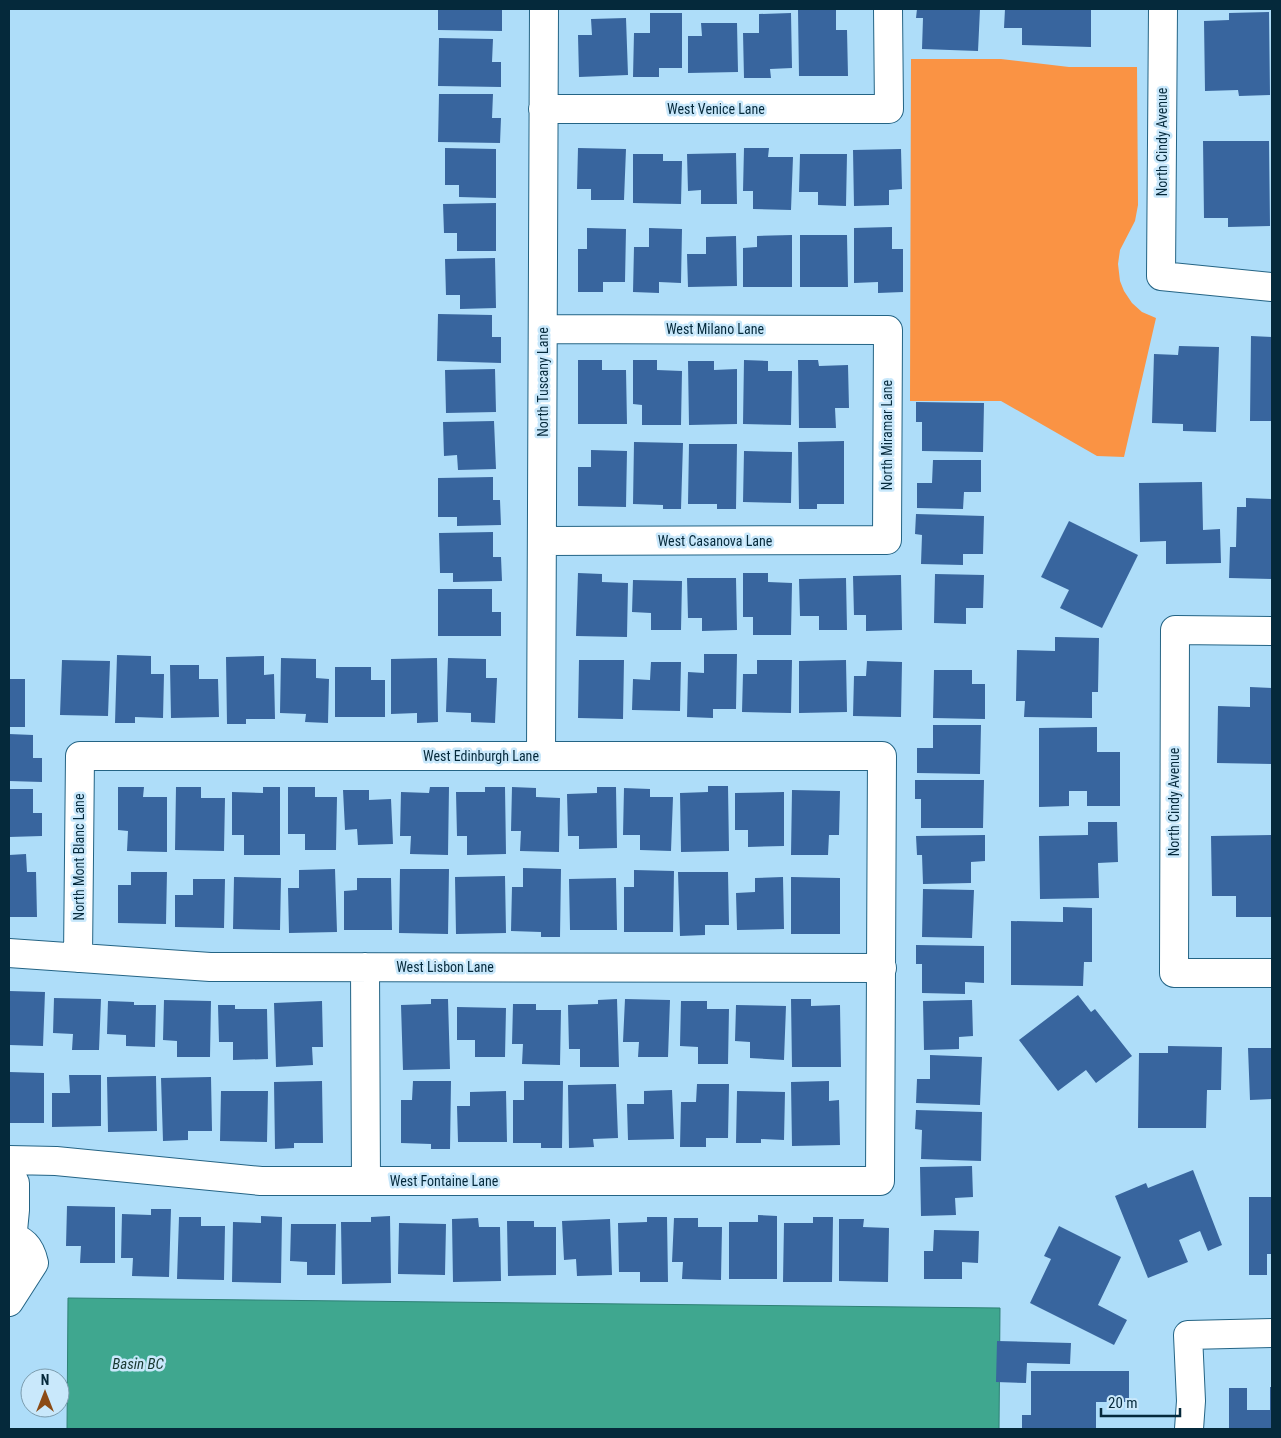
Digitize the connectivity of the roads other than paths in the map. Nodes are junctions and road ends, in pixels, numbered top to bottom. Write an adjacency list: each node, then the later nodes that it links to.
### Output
1 (544, 9): 4 (street, North Tuscany Lane)
2 (888, 9): 4 (street, West Venice Lane)
3 (1162, 9): 5 (street, North Cindy Avenue)
4 (543, 109): 6 (street, North Tuscany Lane)
5 (1272, 286)
6 (543, 329): 7 (street, West Milano Lane); 9 (street, North Tuscany Lane)
7 (888, 330): 8 (street, North Miramar Lane)
8 (887, 540): 9 (street, West Casanova Lane)
9 (542, 541): 12 (street, North Tuscany Lane)
10 (1272, 631): 17 (street, North Cindy Avenue)
11 (80, 756): 12 (street, West Edinburgh Lane); 14 (street, North Mont Blanc Lane)
12 (541, 756): 16 (street, West Edinburgh Lane)
13 (9, 953): 14 (street, West Lisbon Lane)
14 (78, 958): 15 (street, West Lisbon Lane)
15 (365, 967): 16 (street, West Lisbon Lane); 20 (street)
16 (882, 968): 20 (street, West Fontaine Lane)
17 (1272, 973)
18 (9, 1160): 20 (street, West Fontaine Lane)
19 (9, 1173): 21 (street)
20 (366, 1181)
21 (11, 1237): 22 (street); 23 (street)
22 (9, 1272)
23 (9, 1302)
24 (1272, 1333): 25 (street)
25 (1188, 1429)

